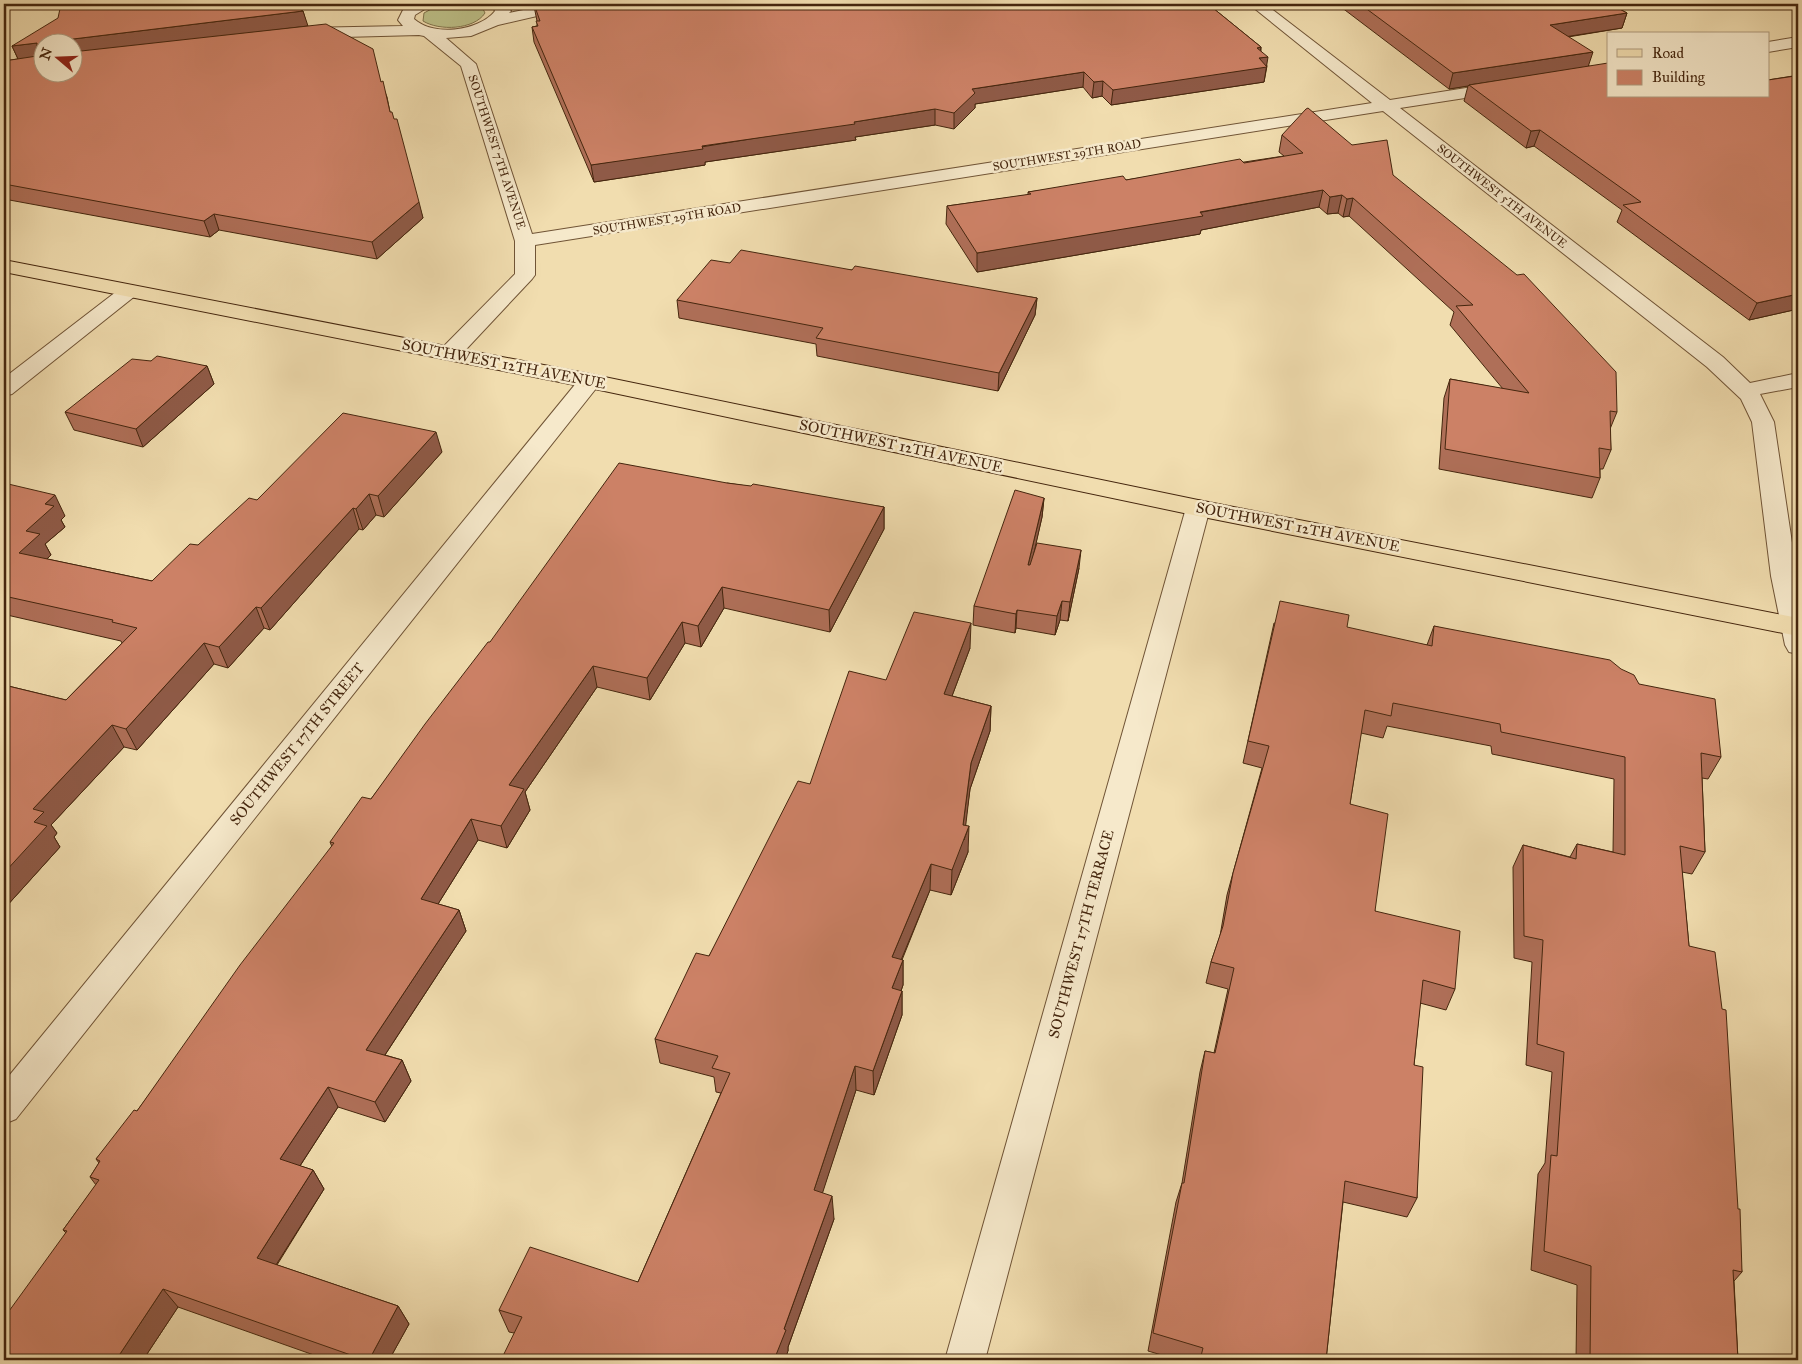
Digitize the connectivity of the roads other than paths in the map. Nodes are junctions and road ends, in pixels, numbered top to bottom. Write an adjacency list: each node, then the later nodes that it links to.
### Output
1 (498, 4): 7 (street)
2 (571, 4): 7 (street)
3 (1256, 4): 15 (street, SOUTHWEST 5TH AVENUE)
4 (420, 5): 5 (street); 8 (street)
5 (396, 12)
6 (378, 17): 9 (street)
7 (492, 23): 8 (street); 13 (street)
8 (424, 31): 9 (street); 13 (street, SOUTHWEST 7TH AVENUE)
9 (316, 32): 10 (street)
10 (287, 35)
11 (1798, 42): 12 (street)
12 (1770, 47)
13 (474, 55): 16 (street, SOUTHWEST 7TH AVENUE)
14 (1520, 84): 15 (street, SOUTHWEST 29TH ROAD)
15 (1384, 105): 16 (street, SOUTHWEST 29TH ROAD); 23 (street, SOUTHWEST 5TH AVENUE)
16 (525, 241): 19 (street, SOUTHWEST 7TH AVENUE)
17 (4, 266): 18 (main road, SOUTHWEST 12TH AVENUE)
18 (128, 292): 19 (main road, SOUTHWEST 12TH AVENUE); 22 (street)
19 (450, 353): 21 (main road, SOUTHWEST 12TH AVENUE)
20 (1798, 380): 23 (street)
21 (590, 381): 24 (main road, SOUTHWEST 12TH AVENUE); 26 (street, SOUTHWEST 17TH STREET)
22 (4, 389)
23 (1746, 390): 25 (street, SOUTHWEST 5TH AVENUE)
24 (1198, 508): 25 (main road, SOUTHWEST 12TH AVENUE); 27 (street, SOUTHWEST 17TH TERRACE)
25 (1797, 632)
26 (4, 1108)
27 (965, 1360)

